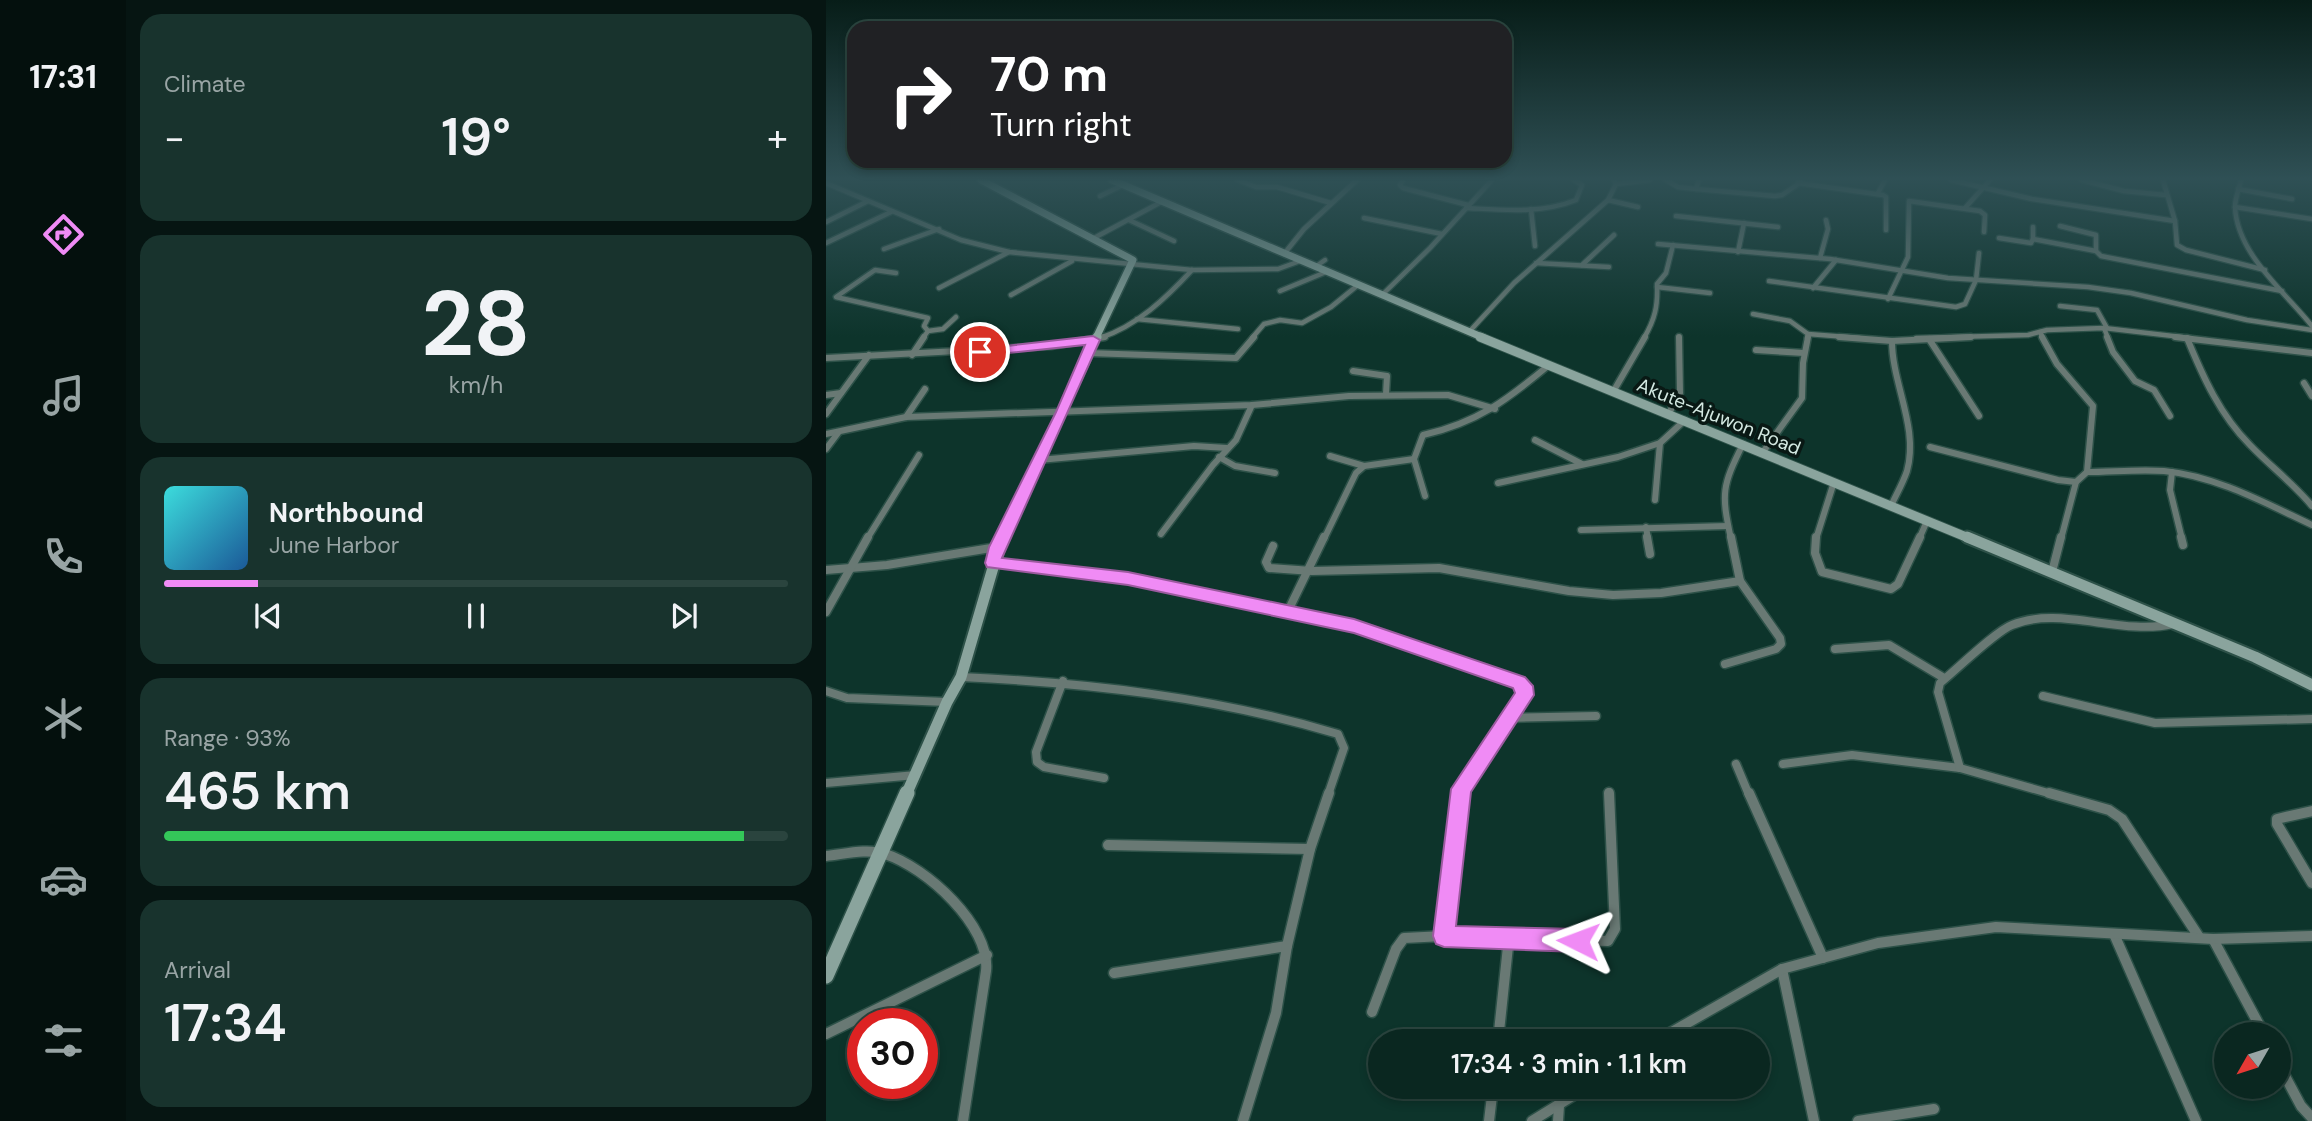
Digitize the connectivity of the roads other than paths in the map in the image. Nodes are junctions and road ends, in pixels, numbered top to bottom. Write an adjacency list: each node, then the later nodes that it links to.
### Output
1 (848, 232): 25 (street)
2 (930, 232): 29 (street)
3 (946, 232): 31 (street)
4 (1083, 232): 21 (main road)
5 (1105, 232): 21 (street)
6 (1155, 232): 24 (street)
7 (1234, 232): 34 (main road, Akute-Ajuwon Road)
8 (1301, 232): 34 (street)
9 (1434, 232): 19 (street)
10 (1534, 232): 28 (street)
11 (1571, 232): 40 (street)
12 (1742, 232): 32 (street)
13 (1827, 232): 35 (street)
14 (1908, 232): 47 (street)
15 (2033, 232): 23 (street)
16 (2090, 232): 30 (street)
17 (2176, 232): 46 (street)
18 (2241, 232): 46 (street)
19 (1442, 234): 60 (street)
20 (1615, 235): 42 (street)
21 (1094, 238): 41 (main road)
22 (1999, 238): 23 (street)
23 (2033, 239): 30 (street)
24 (1174, 241)
25 (826, 243)
26 (1658, 244): 27 (street)
27 (1673, 245): 32 (street); 53 (street)
28 (1535, 246)
29 (884, 249)
30 (2096, 251): 57 (street)
31 (1009, 252): 36 (street); 54 (street)
32 (1738, 252): 35 (street)
33 (1979, 253): 50 (street)
34 (1284, 254): 39 (main road, Akute-Ajuwon Road)
35 (1820, 258): 38 (street)
36 (1073, 260): 41 (street); 59 (street)
37 (1325, 260): 43 (street)
38 (1836, 260): 47 (street); 55 (street)
39 (1300, 261): 43 (main road, Akute-Ajuwon Road); 45 (street)
40 (1536, 263): 42 (street); 70 (street)
41 (1130, 264): 45 (street); 76 (main road)
42 (1582, 265): 44 (street)
43 (1315, 267): 48 (main road, Akute-Ajuwon Road)
44 (1609, 267)
45 (1192, 270): 65 (street)
46 (2265, 270): 57 (street)
47 (1902, 271): 50 (street); 61 (street)
48 (1326, 272): 52 (main road, Akute-Ajuwon Road); 56 (street)
49 (896, 273): 69 (street)
50 (1978, 280): 61 (street); 66 (street)
51 (1769, 281): 55 (street)
52 (1358, 285): 60 (main road, Akute-Ajuwon Road); 79 (street)
53 (1657, 287): 58 (street); 89 (street)
54 (939, 288)
55 (1813, 288): 61 (street)
56 (1280, 291)
57 (2282, 291): 66 (street)
58 (1710, 293)
59 (1011, 295)
60 (1382, 295): 70 (main road, Akute-Ajuwon Road)
61 (1888, 299)
62 (2060, 306): 67 (street)
63 (1753, 314): 72 (street)
64 (956, 317): 69 (street)
65 (1136, 319): 68 (street); 76 (street)
66 (2311, 325)
67 (2106, 328): 71 (street); 74 (street); 100 (street)
68 (1238, 329)
69 (928, 331): 83 (street)
70 (1469, 332): 85 (main road, Akute-Ajuwon Road)
71 (2040, 332): 75 (street); 119 (street)
72 (1808, 334): 77 (street); 80 (street)
73 (1679, 337): 97 (street)
74 (2187, 338): 81 (street); 128 (street)
75 (1929, 339): 77 (street); 99 (street)
76 (1093, 340): 79 (main road); 83 (street)
77 (1892, 341): 127 (street)
78 (1756, 350): 80 (street)
79 (1088, 353): 96 (main road)
80 (1804, 353): 111 (street)
81 (2312, 353)
82 (869, 355): 83 (street); 84 (street); 90 (street)
83 (912, 355)
84 (826, 358)
85 (1549, 365): 89 (main road, Akute-Ajuwon Road); 95 (street)
86 (1353, 371): 91 (street)
87 (2312, 383): 93 (street)
88 (925, 389): 101 (street)
89 (1613, 392): 97 (main road, Akute-Ajuwon Road)
90 (841, 393): 92 (street); 98 (street)
91 (1386, 394): 94 (street); 95 (street)
92 (826, 395)
93 (2312, 396)
94 (1252, 405): 96 (street); 110 (street)
95 (1495, 409): 115 (street)
96 (1063, 412): 101 (street); 116 (main road)
97 (1669, 413): 102 (main road, Akute-Ajuwon Road)
98 (826, 414)
99 (1979, 415)
100 (2170, 416)
101 (905, 417): 103 (street)
102 (1685, 420): 106 (street); 107 (main road, Akute-Ajuwon Road)
103 (838, 433): 104 (street); 109 (street)
104 (826, 434)
105 (1535, 440): 117 (street)
106 (1660, 443): 117 (street); 126 (street)
107 (1743, 443): 111 (main road, Akute-Ajuwon Road); 131 (street)
108 (1930, 447): 123 (street)
109 (826, 449)
110 (1227, 449): 114 (street); 116 (street)
111 (1763, 452): 122 (main road, Akute-Ajuwon Road)
112 (919, 455): 140 (street)
113 (1331, 456): 118 (street)
114 (1220, 457): 121 (street); 134 (street)
115 (1414, 459): 118 (street); 125 (street)
116 (1039, 460): 137 (main road)
117 (1583, 465): 124 (street)
118 (1364, 466): 143 (street)
119 (2087, 472): 120 (street); 123 (street)
120 (2172, 472): 130 (street); 135 (street)
121 (1275, 473)
122 (1834, 482): 127 (main road, Akute-Ajuwon Road); 129 (street)
123 (2077, 482): 142 (street)
124 (1498, 483)
125 (1425, 496)
126 (1655, 500)
127 (1891, 506): 129 (main road, Akute-Ajuwon Road)
128 (2312, 506)
129 (1927, 521): 142 (main road, Akute-Ajuwon Road)
130 (2312, 525)
131 (1728, 526): 132 (street); 144 (street)
132 (1646, 527): 133 (street); 138 (street)
133 (1581, 530)
134 (1161, 534)
135 (2183, 545)
136 (1273, 546): 143 (street)
137 (997, 547): 139 (main road); 140 (street)
138 (1650, 554)
139 (993, 563): 145 (street); 150 (main road)
140 (850, 566): 141 (street); 146 (street)
141 (826, 570)
142 (2052, 572): 147 (main road, Akute-Ajuwon Road)
143 (1308, 573): 144 (street); 145 (street)
144 (1740, 581): 149 (street)
145 (1288, 611): 158 (street)
146 (826, 612)
147 (2173, 624): 151 (street); 153 (main road, Akute-Ajuwon Road)
148 (1835, 649): 151 (street)
149 (1725, 664)
150 (961, 677): 152 (street); 156 (main road)
151 (1944, 678): 162 (street)
152 (1063, 681): 164 (street); 169 (street)
153 (2312, 685)
154 (826, 691): 156 (street)
155 (2043, 696): 159 (street)
156 (947, 702): 163 (main road)
157 (1596, 716): 158 (street)
158 (1507, 718): 174 (street)
159 (2312, 719)
160 (1736, 764): 181 (street)
161 (1783, 764): 162 (street)
162 (1960, 768): 177 (street)
163 (916, 775): 165 (street); 170 (main road)
164 (1104, 778)
165 (826, 783)
166 (1609, 792): 176 (street)
167 (2312, 811): 172 (street)
168 (1108, 845): 169 (street)
169 (1310, 849): 179 (street)
170 (881, 853): 171 (street); 180 (street); 184 (main road)
171 (826, 856)
172 (2312, 883)
173 (2114, 934): 177 (street); 181 (street); 203 (street)
174 (1444, 936): 176 (street); 185 (street)
175 (2312, 936): 178 (street)
176 (1509, 937): 187 (street)
177 (2199, 937): 178 (street)
178 (2213, 939): 186 (street)
179 (1287, 946): 183 (street); 197 (street)
180 (987, 955): 189 (street); 196 (street)
181 (1823, 958): 182 (street)
182 (1782, 969): 188 (street); 201 (street)
183 (1114, 973)
184 (826, 976)
185 (1372, 1012)
186 (2258, 1022)
187 (1499, 1029)
188 (1675, 1029)
189 (826, 1034)
190 (2291, 1087): 195 (street)
191 (1492, 1099): 198 (street)
192 (1568, 1099): 193 (street)
193 (1559, 1105): 199 (street); 200 (street)
194 (1934, 1109): 202 (street)
195 (2312, 1118)
196 (963, 1121)
197 (1243, 1121)
198 (1489, 1121)
199 (1532, 1121)
200 (1558, 1121)
201 (1814, 1121)
202 (1858, 1121)
203 (2196, 1121)

